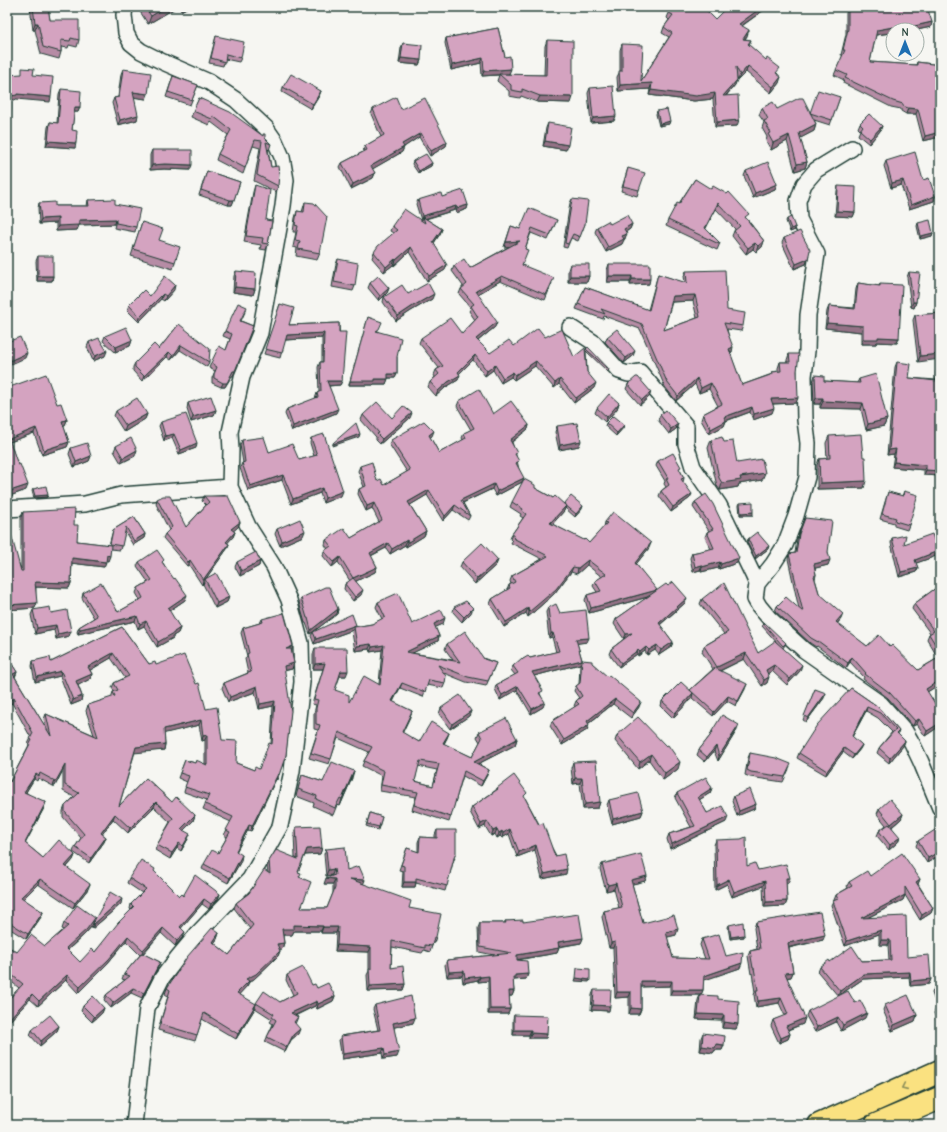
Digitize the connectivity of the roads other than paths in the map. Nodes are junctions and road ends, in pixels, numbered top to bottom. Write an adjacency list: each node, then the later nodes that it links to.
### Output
1 (125, 7): 4 (street)
2 (852, 148): 6 (street)
3 (570, 327): 6 (street)
4 (230, 487): 5 (street); 10 (street)
5 (7, 509)
6 (757, 584): 7 (street)
7 (940, 808)
8 (940, 1071): 11 (highway, one-way to 11)
9 (940, 1098): 12 (highway)
10 (134, 1125)
11 (819, 1125)
12 (876, 1125)

